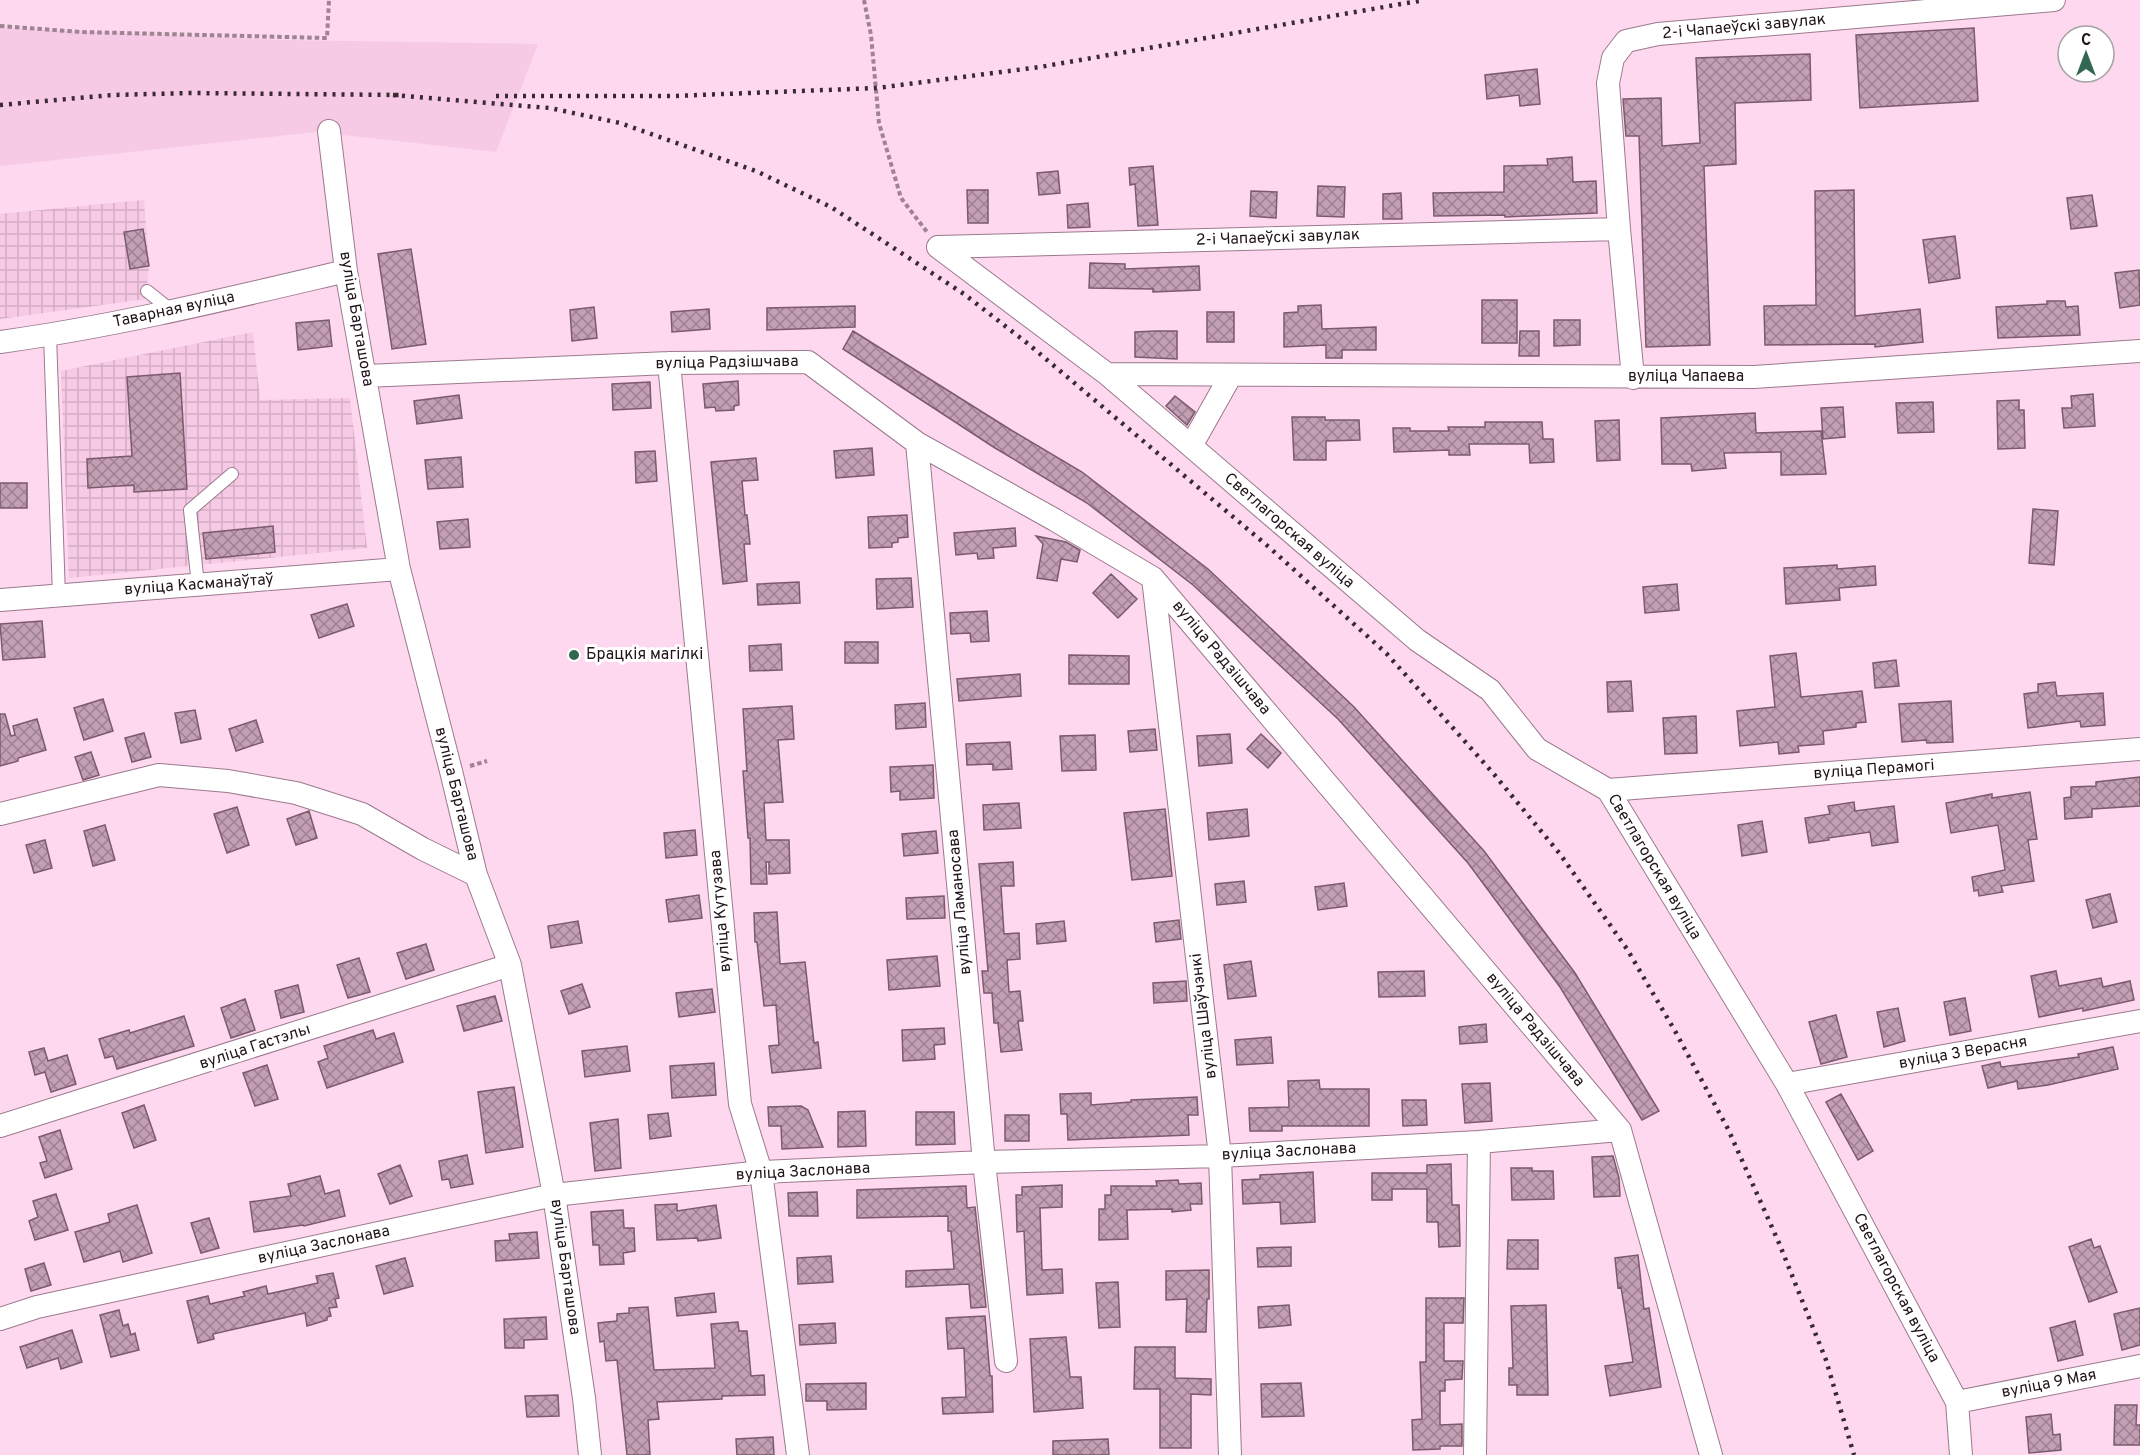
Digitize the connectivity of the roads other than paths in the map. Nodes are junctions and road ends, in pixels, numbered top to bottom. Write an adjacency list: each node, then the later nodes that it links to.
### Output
1 (2054, 0): 3 (street, 2-і Чапаеўскі завулак)
2 (329, 131): 5 (street, вуліца Барташова)
3 (1619, 229): 4 (street, 2-і Чапаеўскі завулак); 15 (street, 2-і Чапаеўскі завулак)
4 (938, 247): 12 (street, Светлагорская вуліца)
5 (346, 271): 7 (street, Таварная вуліца); 14 (street, вуліца Барташова)
6 (147, 291): 7 (lane)
7 (173, 311): 8 (street, Таварная вуліца)
8 (50, 335): 9 (street, Таварная вуліца); 22 (lane)
9 (0, 342)
10 (2140, 351): 15 (street, вуліца Чапаева)
11 (669, 363): 14 (street, вуліца Радзішчава); 16 (street, вуліца Радзішчава); 36 (street, вуліца Кутузава)
12 (1107, 374): 13 (street, вуліца Чапаева); 17 (street, Светлагорская вуліца)
13 (1231, 375): 15 (street, вуліца Чапаева); 17 (street)
14 (366, 376): 19 (street, вуліца Барташова)
15 (1633, 378)
16 (916, 443): 20 (street, вуліца Радзішчава); 35 (street, вуліца Ламаносава)
17 (1191, 446): 25 (street, Светлагорская вуліца)
18 (232, 474): 21 (lane)
19 (399, 569): 21 (street, вуліца Касманаўтаў); 27 (street, вуліца Барташова)
20 (1153, 578): 32 (street, вуліца Радзішчава); 34 (street, вуліца Шаўчэнкі)
21 (198, 585): 22 (street, вуліца Касманаўтаў)
22 (59, 596): 23 (street, вуліца Касманаўтаў)
23 (0, 600)
24 (2140, 749): 25 (street, вуліца Перамогі)
25 (1608, 790): 30 (street, Светлагорская вуліца)
26 (0, 814): 27 (street)
27 (476, 875): 28 (street, вуліца Барташова)
28 (510, 965): 31 (street, вуліца Гастэлы); 37 (street, вуліца Барташова)
29 (2140, 1021): 30 (street, вуліца 3 Верасня)
30 (1787, 1084): 41 (street, Светлагорская вуліца)
31 (0, 1126)
32 (1620, 1130): 33 (street, вуліца Заслонава); 46 (street, вуліца Радзішчава)
33 (1479, 1142): 34 (street, вуліца Заслонава); 45 (street)
34 (1220, 1156): 35 (street, вуліца Заслонава); 44 (street, вуліца Шаўчэнкі)
35 (984, 1162): 36 (street, вуліца Заслонава); 39 (street, вуліца Ламаносава)
36 (761, 1172): 37 (street, вуліца Заслонава); 43 (street, вуліца Кутузава)
37 (554, 1195): 38 (street, вуліца Заслонава); 42 (street, вуліца Барташова)
38 (0, 1319)
39 (1006, 1361)
40 (2140, 1366): 41 (street, вуліца 9 Мая)
41 (1957, 1402): 47 (street, Светлагорская вуліца)
42 (590, 1455)
43 (798, 1455)
44 (1230, 1455)
45 (1475, 1455)
46 (1711, 1455)
47 (1960, 1455)

